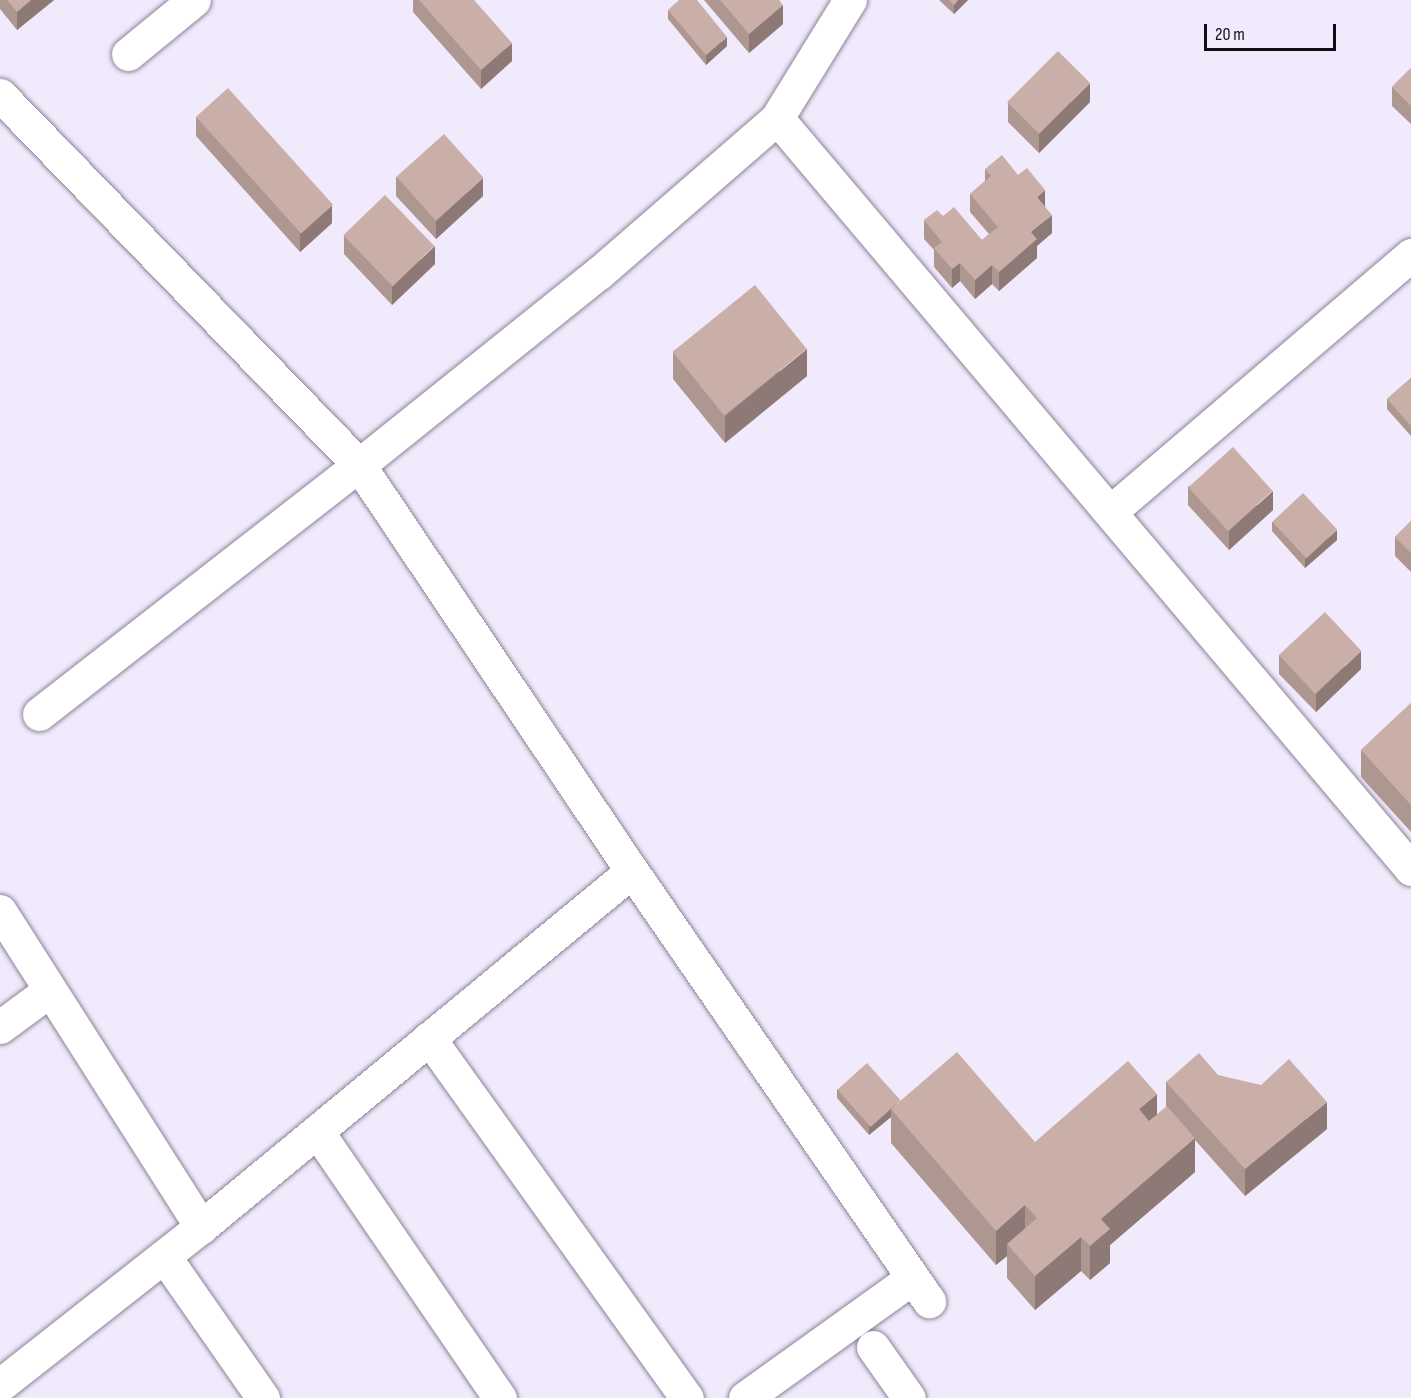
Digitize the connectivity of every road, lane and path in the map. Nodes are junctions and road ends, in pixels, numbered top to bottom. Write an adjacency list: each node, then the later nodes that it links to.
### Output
1 (194, 0): 3 (street)
2 (850, 0): 5 (street)
3 (128, 54)
4 (4, 108): 7 (street)
5 (777, 118): 7 (street); 8 (street)
6 (1411, 255): 8 (street)
7 (359, 465): 9 (street); 11 (street)
8 (1110, 513): 10 (street)
9 (39, 714)
10 (1411, 869)
11 (632, 871): 15 (street); 24 (street)
12 (0, 911): 13 (street)
13 (50, 990): 14 (street); 17 (street)
14 (0, 1027)
15 (429, 1038): 16 (street); 23 (street)
16 (317, 1131): 17 (street); 22 (street)
17 (201, 1227): 18 (street)
18 (164, 1256): 20 (street); 21 (street)
19 (873, 1347): 25 (street)
20 (0, 1385)
21 (263, 1398)
22 (500, 1398)
23 (687, 1398)
24 (746, 1398)
25 (909, 1398)

